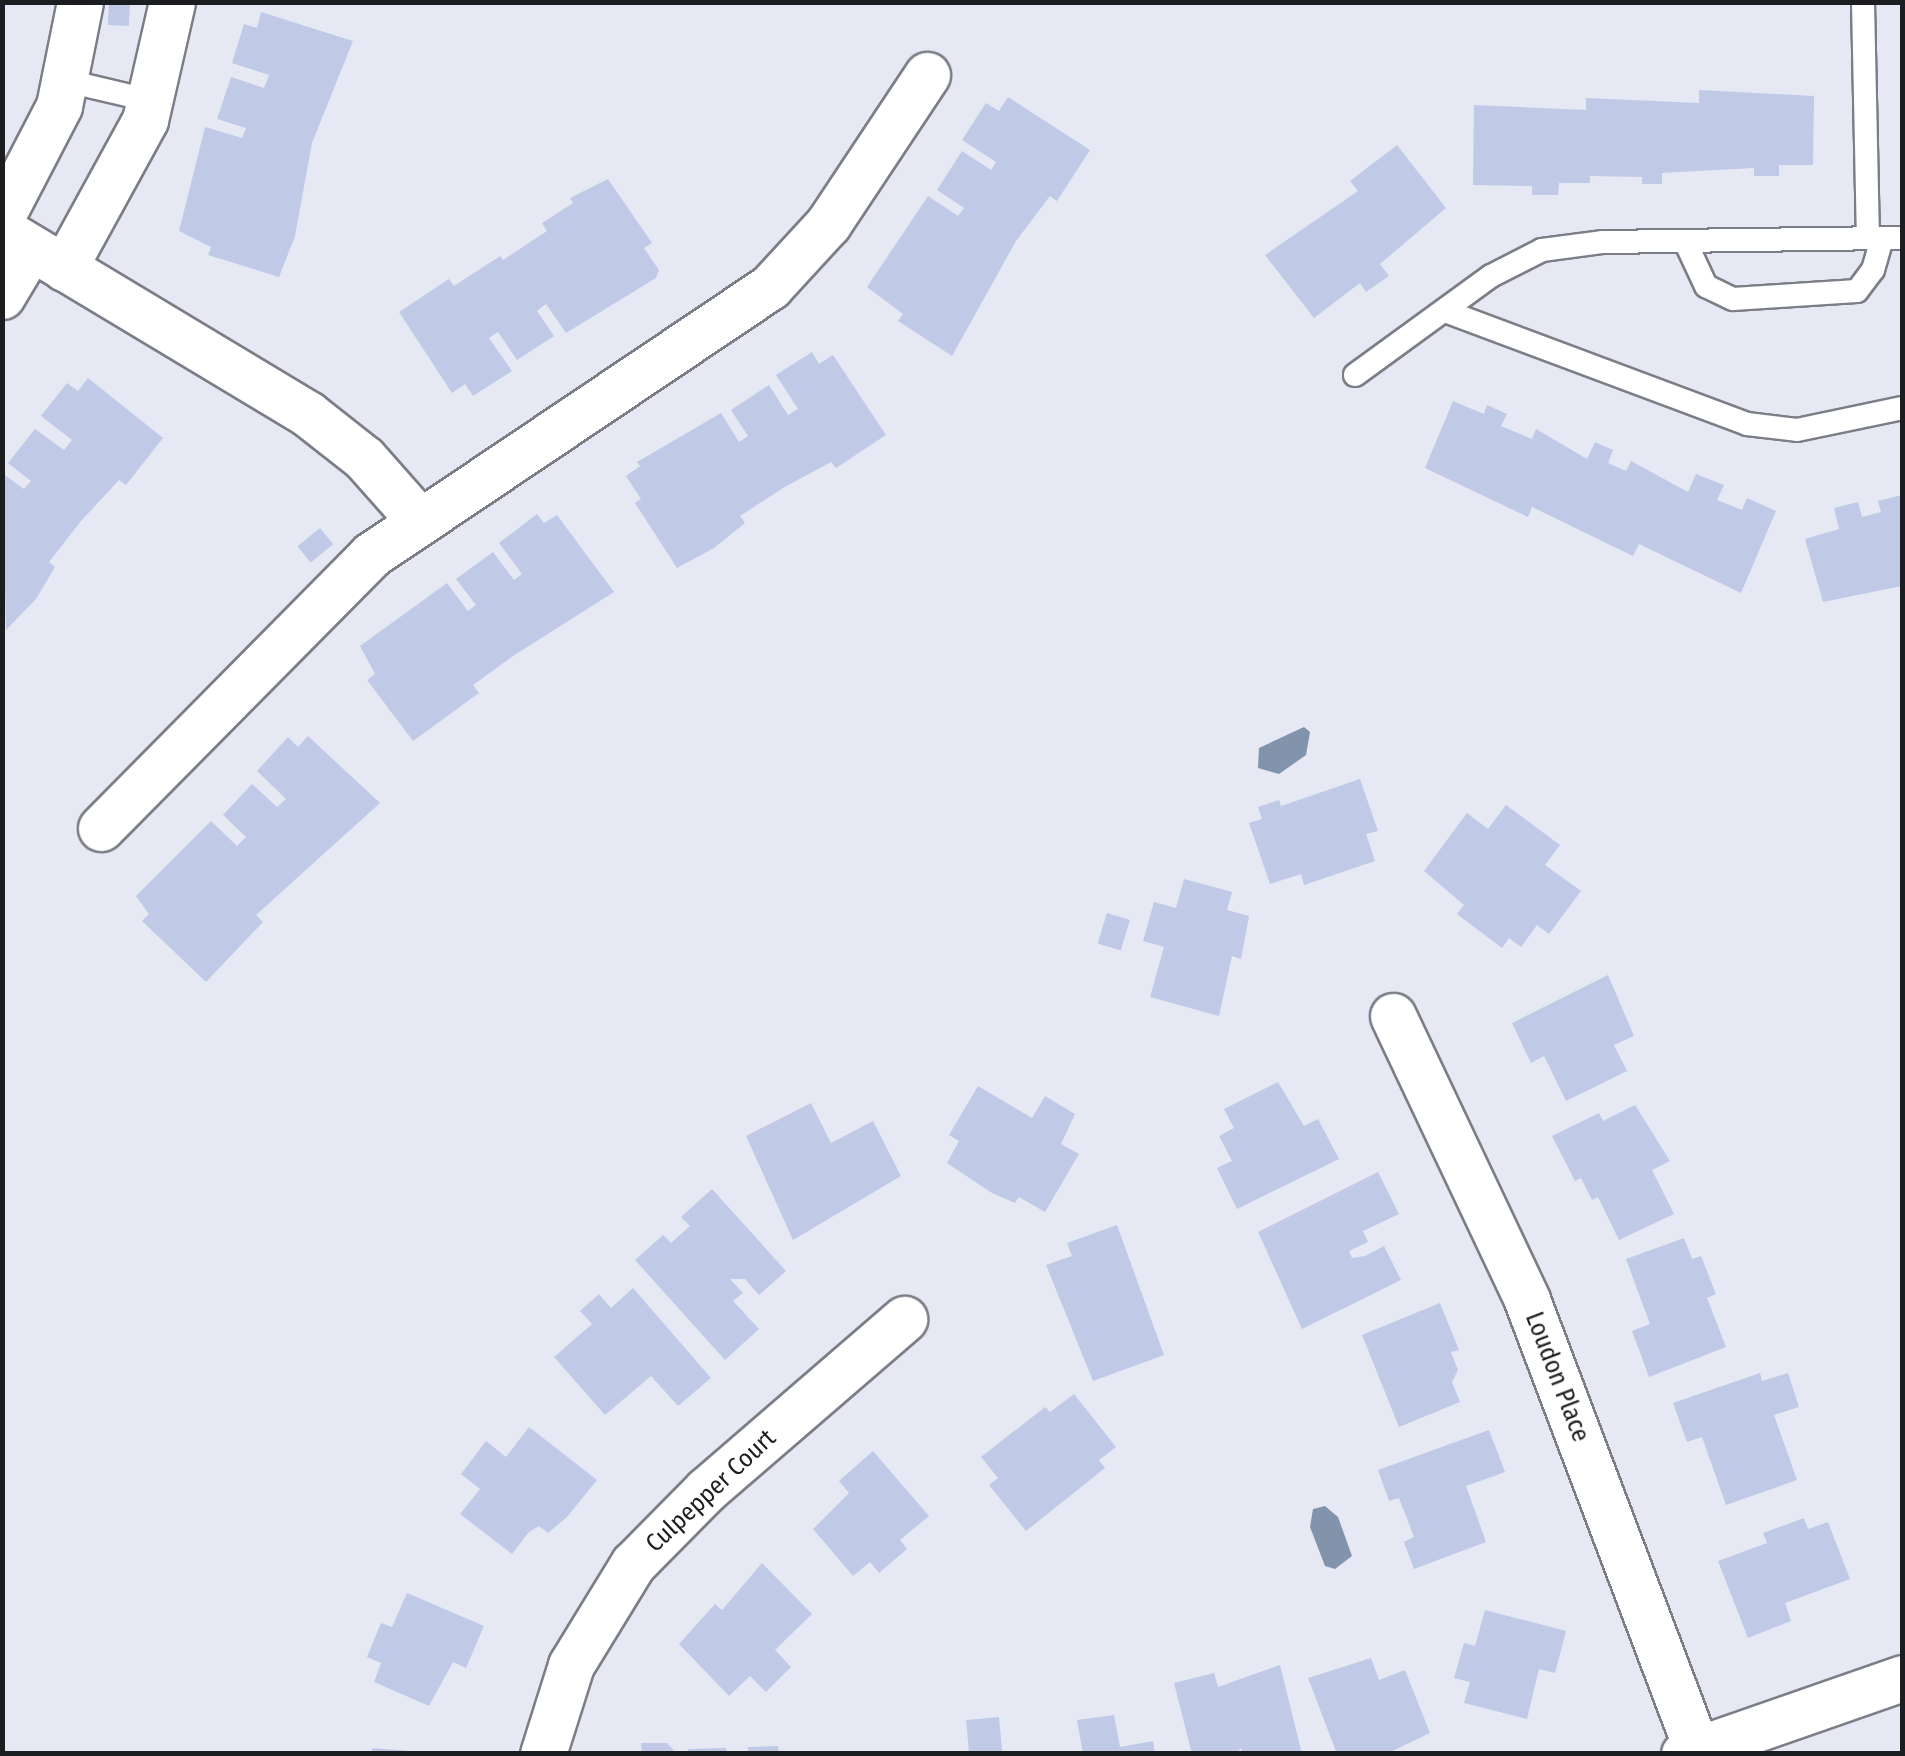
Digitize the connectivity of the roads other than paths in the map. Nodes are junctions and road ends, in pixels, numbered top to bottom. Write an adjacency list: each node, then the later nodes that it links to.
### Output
1 (80, 2): 5 (street)
2 (172, 2): 6 (street)
3 (1864, 2): 7 (lane)
4 (927, 74): 14 (street)
5 (67, 81): 6 (lane); 8 (street)
6 (152, 101): 8 (street)
7 (1884, 238): 9 (lane); 9 (lane)
8 (25, 241): 10 (street); 14 (street)
9 (1685, 241): 11 (lane)
10 (2, 296)
11 (1445, 311): 12 (lane); 13 (lane)
12 (1354, 375)
13 (1902, 408)
14 (418, 519): 15 (street)
15 (101, 828)
16 (1393, 1016): 19 (street, Loudon Place)
17 (904, 1319): 20 (street, Culpepper Court)
18 (1902, 1678): 19 (street)
19 (1690, 1751)
20 (543, 1754)

